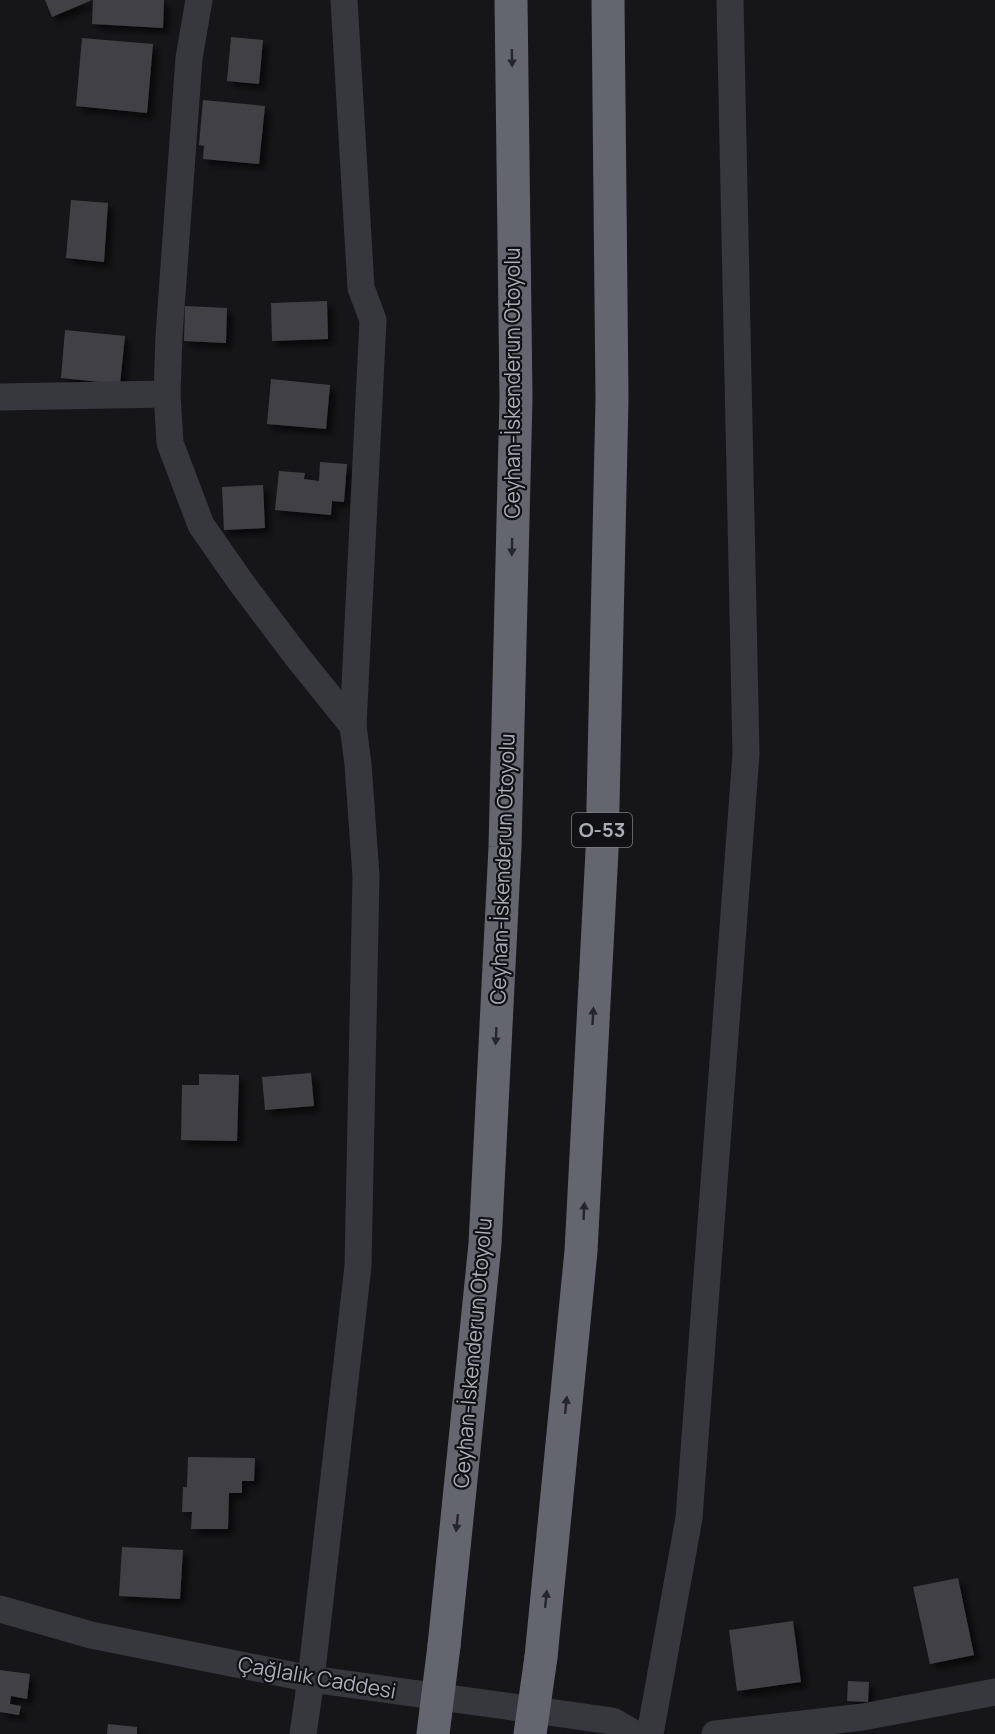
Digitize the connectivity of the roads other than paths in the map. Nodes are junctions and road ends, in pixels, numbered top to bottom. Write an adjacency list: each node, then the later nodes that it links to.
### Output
1 (199, 0): 6 (street)
2 (344, 0): 8 (street)
3 (511, 0): 13 (highway, Ceyhan-İskenderun Otoyolu, one-way to 13, bridge)
4 (608, 0): 14 (highway, O-53, one-way to 4, bridge)
5 (730, 0): 16 (street)
6 (167, 394): 7 (street); 8 (street)
7 (0, 397)
8 (353, 726): 10 (street)
9 (0, 1609): 10 (street, Çağlalık Caddesi)
10 (311, 1679): 12 (street); 15 (street, Çağlalık Caddesi)
11 (995, 1692): 17 (street)
12 (303, 1734)
13 (433, 1734)
14 (530, 1734)
15 (635, 1734)
16 (650, 1734)
17 (715, 1734)

